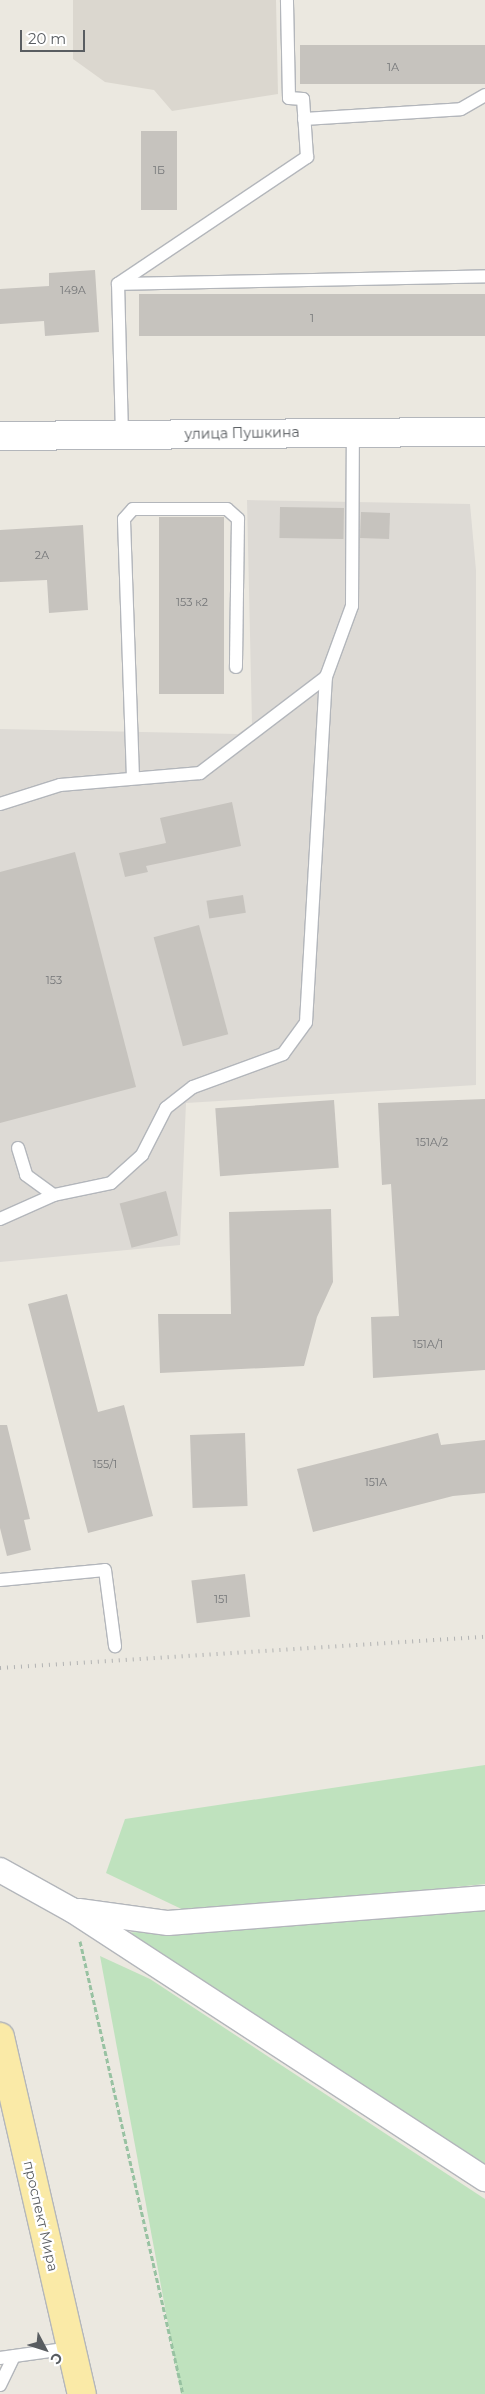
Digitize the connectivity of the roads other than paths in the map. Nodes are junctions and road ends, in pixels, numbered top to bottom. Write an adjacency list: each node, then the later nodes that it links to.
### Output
1 (287, 0): 3 (lane)
2 (485, 95): 3 (lane)
3 (304, 119): 5 (lane)
4 (485, 276): 5 (lane)
5 (118, 284): 8 (lane)
6 (353, 432): 7 (street, улица Пушкина); 8 (street, улица Пушкина); 11 (lane)
7 (485, 432)
8 (122, 435): 9 (street, улица Пушкина)
9 (0, 436)
10 (236, 667): 12 (lane)
11 (326, 677): 12 (lane); 15 (lane)
12 (133, 778): 13 (lane)
13 (0, 804)
14 (18, 1148): 15 (lane)
15 (54, 1194): 16 (lane)
16 (0, 1219)
17 (0, 1580): 18 (lane)
18 (115, 1646)
19 (0, 1870): 21 (street)
20 (485, 1898): 21 (street)
21 (72, 1910): 23 (street)
22 (0, 2038): 24 (main road, проспект Мира)
23 (485, 2179)
24 (71, 2348): 25 (lane); 28 (main road, проспект Мира)
25 (14, 2356): 26 (lane); 27 (lane)
26 (0, 2358)
27 (0, 2385)
28 (82, 2394)

